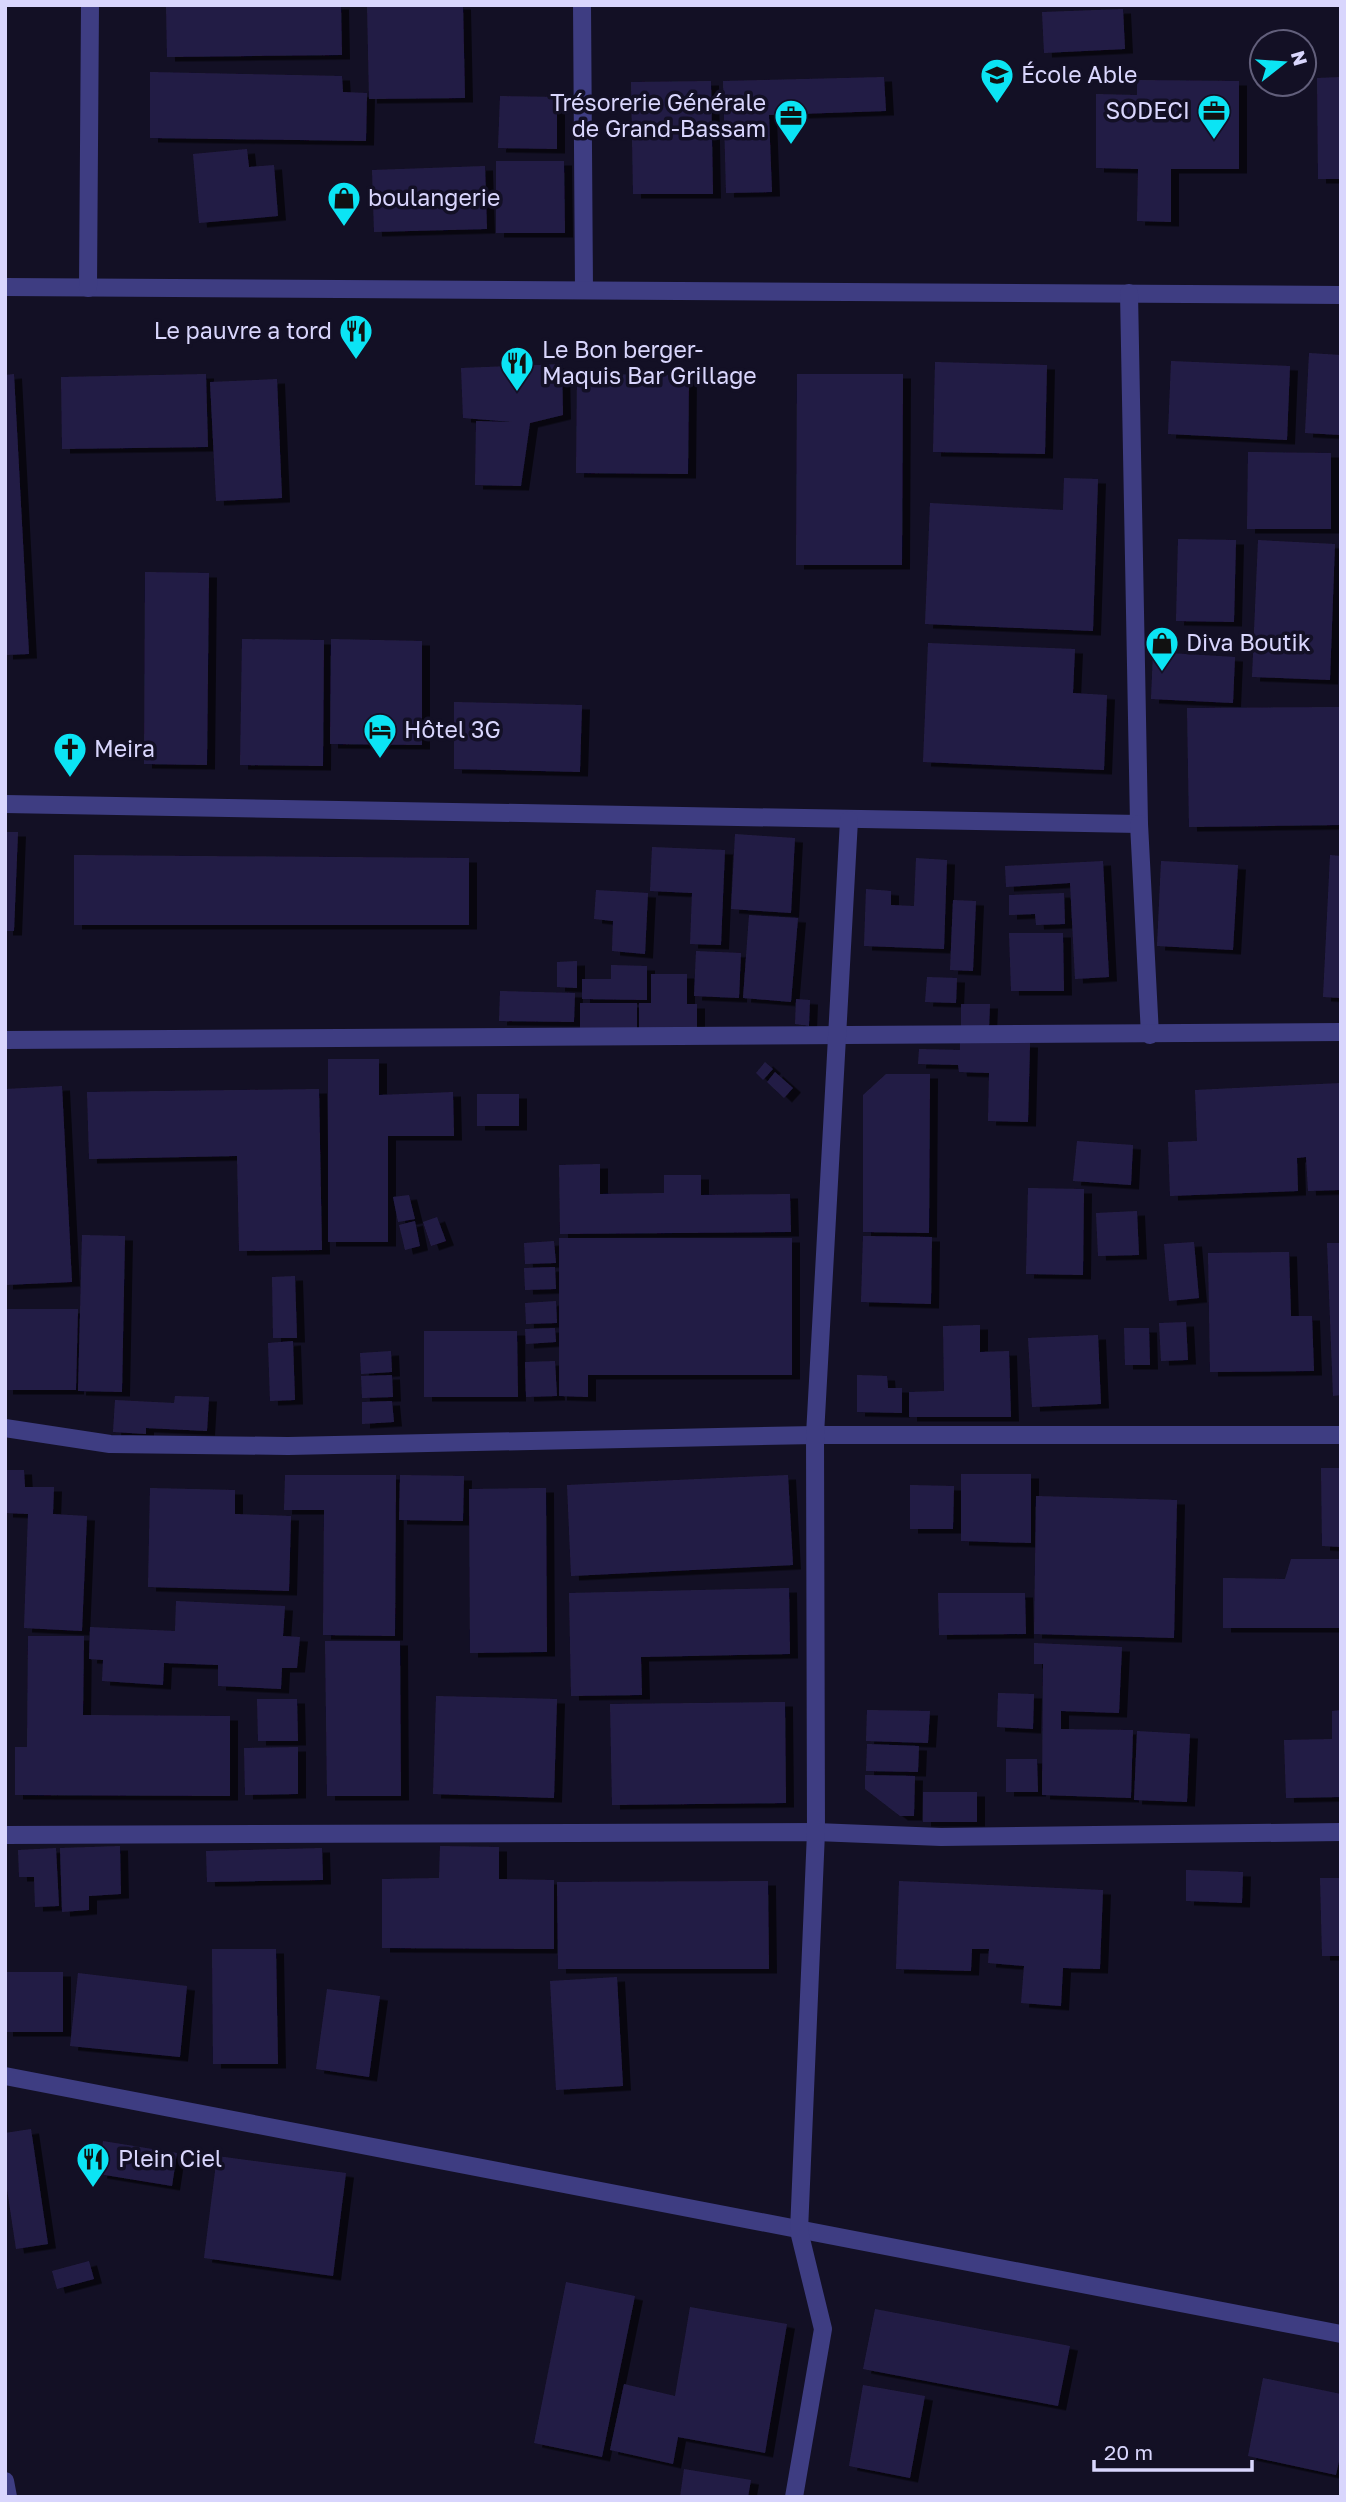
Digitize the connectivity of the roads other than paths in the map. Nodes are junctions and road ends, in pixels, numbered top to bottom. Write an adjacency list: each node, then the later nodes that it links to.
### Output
1 (90, 5): 4 (street)
2 (582, 5): 5 (street)
3 (5, 287): 4 (street)
4 (88, 288): 5 (street)
5 (584, 290): 6 (street)
6 (1129, 293): 7 (street); 10 (street)
7 (1341, 295)
8 (5, 804): 9 (street)
9 (849, 820): 10 (street); 12 (street)
10 (1139, 824): 13 (street)
11 (1341, 1032): 13 (street)
12 (838, 1035): 13 (street); 14 (street); 16 (street)
13 (1150, 1035)
14 (5, 1040)
15 (5, 1428): 16 (street)
16 (815, 1435): 17 (street); 18 (street)
17 (1341, 1435)
18 (816, 1832): 19 (street); 20 (street); 22 (street)
19 (1341, 1832)
20 (5, 1835)
21 (5, 2076): 22 (street)
22 (800, 2231): 23 (street); 26 (street)
23 (1341, 2334)
24 (5, 2481): 25 (street)
25 (8, 2497)
26 (794, 2497)

